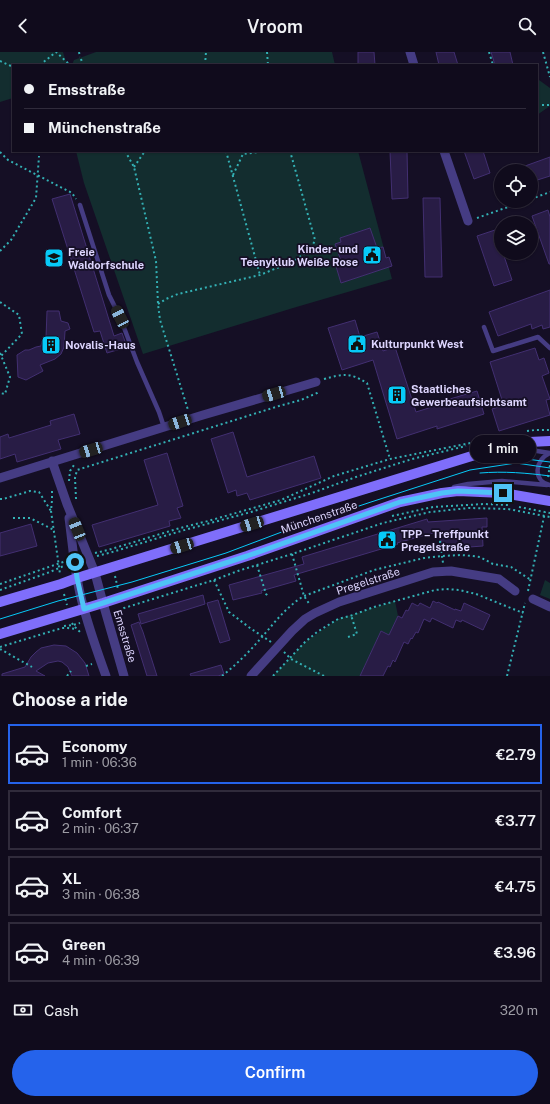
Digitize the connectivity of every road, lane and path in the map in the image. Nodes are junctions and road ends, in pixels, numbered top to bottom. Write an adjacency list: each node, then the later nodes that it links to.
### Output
1 (79, 52): 2 (path); 11 (path)
2 (83, 52)
3 (206, 52): 12 (path)
4 (267, 52): 13 (path)
5 (410, 52): 14 (street)
6 (489, 52): 15 (path)
7 (543, 52): 17 (path)
8 (0, 61): 16 (path)
9 (41, 64): 10 (path)
10 (69, 64)
11 (83, 64)
12 (205, 64)
13 (268, 64)
14 (414, 64)
15 (493, 64)
16 (12, 67)
17 (550, 77)
18 (538, 104): 19 (path)
19 (550, 106)
20 (0, 152): 29 (path)
21 (126, 152): 28 (path)
22 (144, 152): 28 (path)
23 (226, 152): 30 (path)
24 (259, 152): 30 (path)
25 (290, 152): 37 (path)
26 (444, 152): 35 (street)
27 (39, 156): 29 (path)
28 (134, 167): 39 (path)
29 (38, 175): 33 (path); 36 (path)
30 (232, 176): 37 (path)
31 (550, 192): 32 (path)
32 (538, 196)
33 (80, 205): 47 (lane)
34 (506, 208): 35 (path)
35 (468, 222)
36 (0, 251)
37 (260, 275): 39 (path)
38 (0, 302): 43 (path)
39 (158, 304): 46 (path)
40 (484, 327): 41 (lane)
41 (550, 348)
42 (0, 353): 43 (path)
43 (1, 356): 45 (path)
44 (319, 381): 46 (street); 54 (path); 64 (path)
45 (0, 393)
46 (190, 419): 47 (street)
47 (164, 428): 55 (street)
48 (550, 430): 50 (path)
49 (550, 433): 50 (path)
50 (525, 436): 51 (main road, Münchenstraße); 52 (main road, Münchenstraße)
51 (550, 441)
52 (488, 451): 53 (lane); 82 (main road, Münchenstraße)
53 (550, 453): 59 (lane)
54 (390, 459): 74 (path); 74 (path)
55 (52, 461): 57 (street); 58 (street)
56 (80, 463): 57 (path)
57 (56, 471): 64 (street)
58 (0, 478)
59 (548, 485): 63 (lane)
60 (52, 490): 67 (path)
61 (0, 499): 67 (path)
62 (550, 501): 63 (main road, Münchenstraße)
63 (400, 502): 92 (main road, Münchenstraße)
64 (72, 504): 76 (street); 78 (street)
65 (510, 505): 69 (path)
66 (518, 507): 68 (path)
67 (51, 511): 72 (path)
68 (550, 513)
69 (391, 517)
70 (550, 517): 75 (path)
71 (13, 518): 72 (path)
72 (54, 530): 79 (path)
73 (441, 536): 77 (path)
74 (109, 552): 76 (path)
75 (292, 554): 80 (path); 101 (path)
76 (88, 556): 84 (street)
77 (442, 556): 83 (path); 87 (path)
78 (75, 560): 79 (path); 81 (path); 85 (street)
79 (59, 564): 81 (path); 88 (path)
80 (257, 565): 86 (path); 93 (path)
81 (59, 567): 89 (path); 90 (path)
82 (113, 568): 84 (main road, Münchenstraße); 92 (path)
83 (444, 571): 91 (street, Pregelstraße); 101 (street, Pregelstraße)
84 (95, 573): 85 (main road, Münchenstraße); 96 (street)
85 (77, 578): 89 (main road, Münchenstraße); 99 (street)
86 (214, 580): 98 (path); 110 (path)
87 (531, 580)
88 (0, 584)
89 (62, 584): 95 (main road, Münchenstraße); 100 (path)
90 (0, 590)
91 (515, 591)
92 (120, 597): 96 (main road, Münchenstraße); 98 (path)
93 (269, 597)
94 (533, 599): 97 (street)
95 (0, 602)
96 (103, 603): 99 (main road, Münchenstraße); 104 (street, Emsstraße)
97 (550, 607)
98 (124, 608): 104 (path)
99 (84, 609): 100 (main road, Münchenstraße); 105 (street)
100 (69, 613): 106 (path); 108 (main road, Münchenstraße)
101 (315, 613): 110 (street, Pregelstraße)
102 (523, 613): 103 (path)
103 (351, 616): 109 (path); 112 (path)
104 (107, 619): 119 (street, Emsstraße)
105 (88, 623): 106 (path); 107 (path); 118 (street)
106 (73, 625): 107 (path); 111 (path)
107 (76, 629): 111 (path)
108 (0, 634)
109 (348, 637)
110 (278, 646): 112 (path); 120 (street, Pregelstraße)
111 (0, 647): 115 (path)
112 (290, 658): 121 (path); 122 (path)
113 (95, 663): 114 (path)
114 (86, 666)
115 (32, 667)
116 (71, 671): 117 (path)
117 (68, 676)
118 (106, 676)
119 (124, 676)
120 (251, 676)
121 (273, 676)
122 (324, 676)

